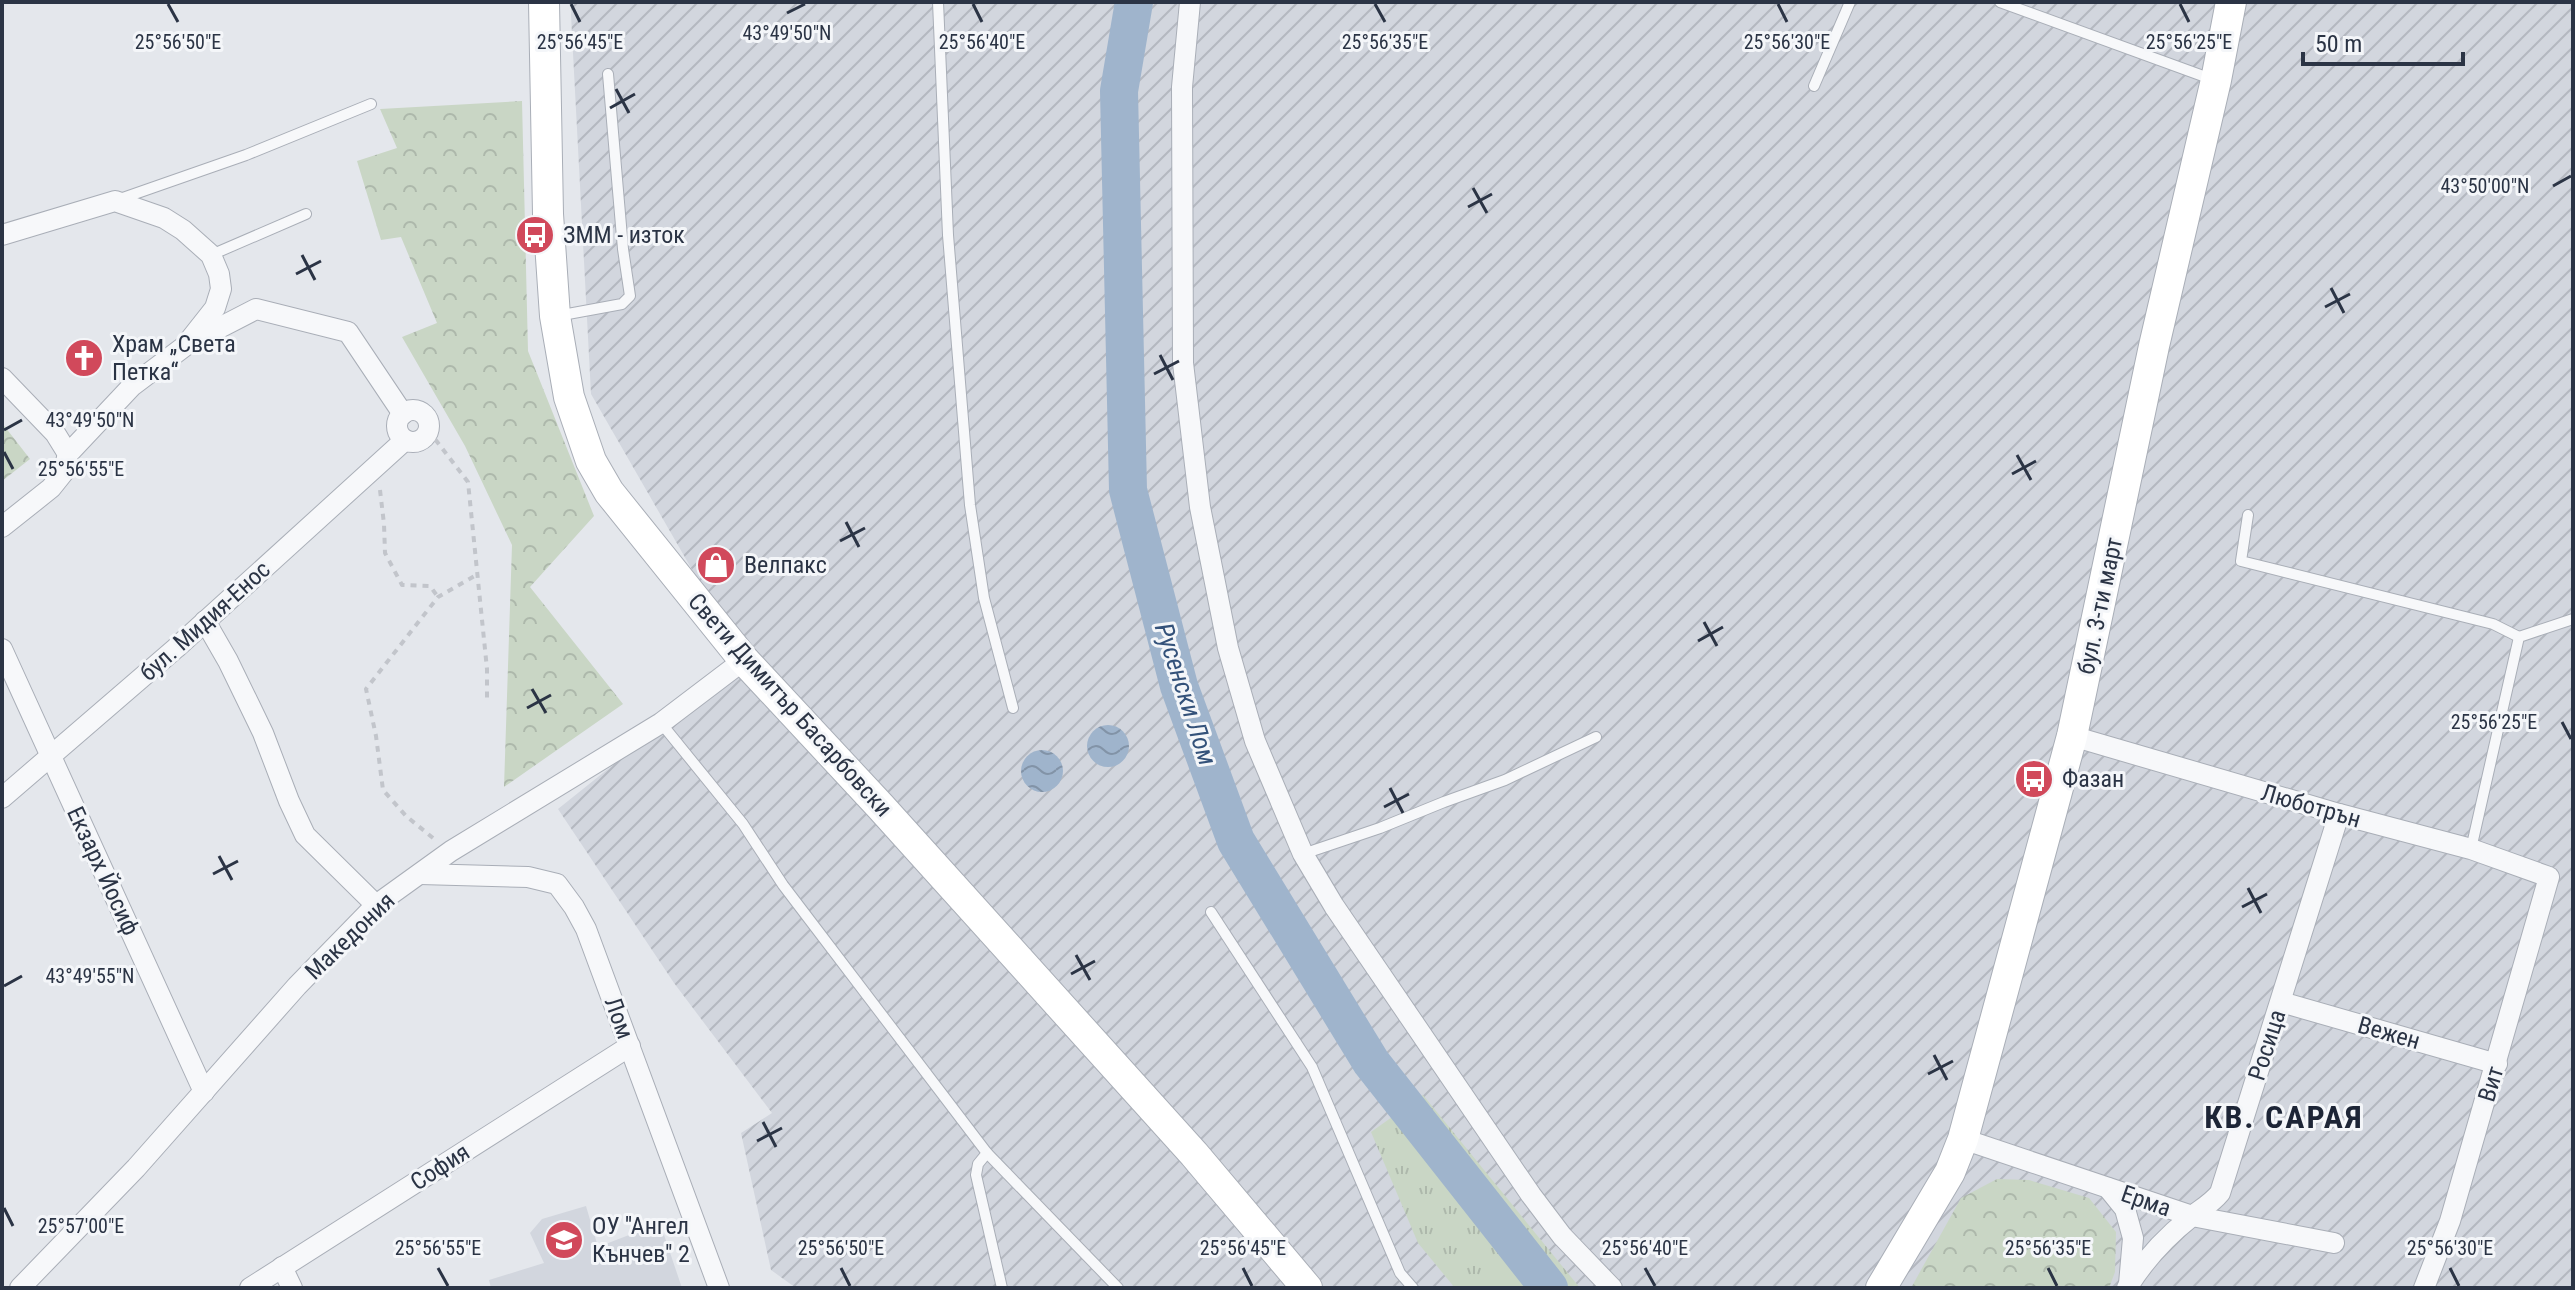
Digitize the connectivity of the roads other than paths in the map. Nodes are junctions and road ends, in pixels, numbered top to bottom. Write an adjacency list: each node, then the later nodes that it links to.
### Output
1 (544, 2): 15 (street, Свети Димитър Басарбовски)
2 (938, 2): 28 (lane)
3 (1190, 2): 36 (street)
4 (1850, 2): 9 (lane)
5 (2000, 2): 8 (lane)
6 (2231, 2): 8 (street, бул. 3-ти март)
7 (608, 74): 15 (lane)
8 (2216, 80): 30 (street, бул. 3-ти март)
9 (1814, 86)
10 (371, 104): 11 (lane)
11 (115, 201): 13 (street); 14 (street)
12 (306, 214): 14 (lane)
13 (2, 235)
14 (211, 255): 16 (street)
15 (555, 316): 27 (street, Свети Димитър Басарбовски)
16 (185, 346): 18 (street); 20 (street)
17 (2, 378): 20 (street)
18 (403, 414): 19 (street); 19 (street)
19 (405, 440): 24 (street, бул. Мидия-Енос)
20 (68, 454): 22 (street)
21 (2248, 515): 25 (lane)
22 (2, 527)
23 (2573, 619): 25 (lane)
24 (205, 621): 32 (street, бул. Мидия-Енос); 39 (street)
25 (2519, 637): 35 (lane)
26 (2, 649): 32 (street, Екзарх Йосиф)
27 (744, 660): 29 (street, Македония); 58 (street, Свети Димитър Басарбовски)
28 (1013, 708)
29 (661, 723): 37 (street, Македония); 46 (lane)
30 (2072, 736): 34 (street, Люботрън); 45 (street, бул. 3-ти март)
31 (1596, 737): 36 (lane)
32 (51, 758): 33 (street, бул. Мидия-Енос); 44 (street, Екзарх Йосиф)
33 (2, 798)
34 (2339, 814): 35 (street, Люботрън); 41 (street, Росица)
35 (2471, 849): 38 (street, Люботрън)
36 (1303, 854): 60 (street)
37 (420, 874): 39 (street, Македония); 42 (street, Лом)
38 (2549, 877): 43 (street, Вит)
39 (376, 905): 44 (street, Македония)
40 (1211, 912): 59 (lane)
41 (2281, 1002): 43 (street, Вежен); 48 (street, Росица)
42 (630, 1046): 50 (street, София); 55 (street, Лом)
43 (2497, 1064): 62 (street, Вит)
44 (204, 1092): 52 (street, Македония)
45 (1963, 1139): 47 (street, Ерма); 61 (street, бул. 3-ти март)
46 (987, 1153): 56 (lane); 57 (lane)
47 (2107, 1188): 48 (street, Ерма); 51 (street)
48 (2192, 1216): 49 (street, Ерма); 51 (street, Росица)
49 (2334, 1243)
50 (282, 1267): 53 (street, София); 54 (street)
51 (2128, 1286)
52 (20, 1288)
53 (250, 1288)
54 (292, 1288)
55 (719, 1288)
56 (1002, 1288)
57 (1118, 1288)
58 (1307, 1288)
59 (1413, 1288)
60 (1612, 1288)
61 (1881, 1288)
62 (2424, 1288)

